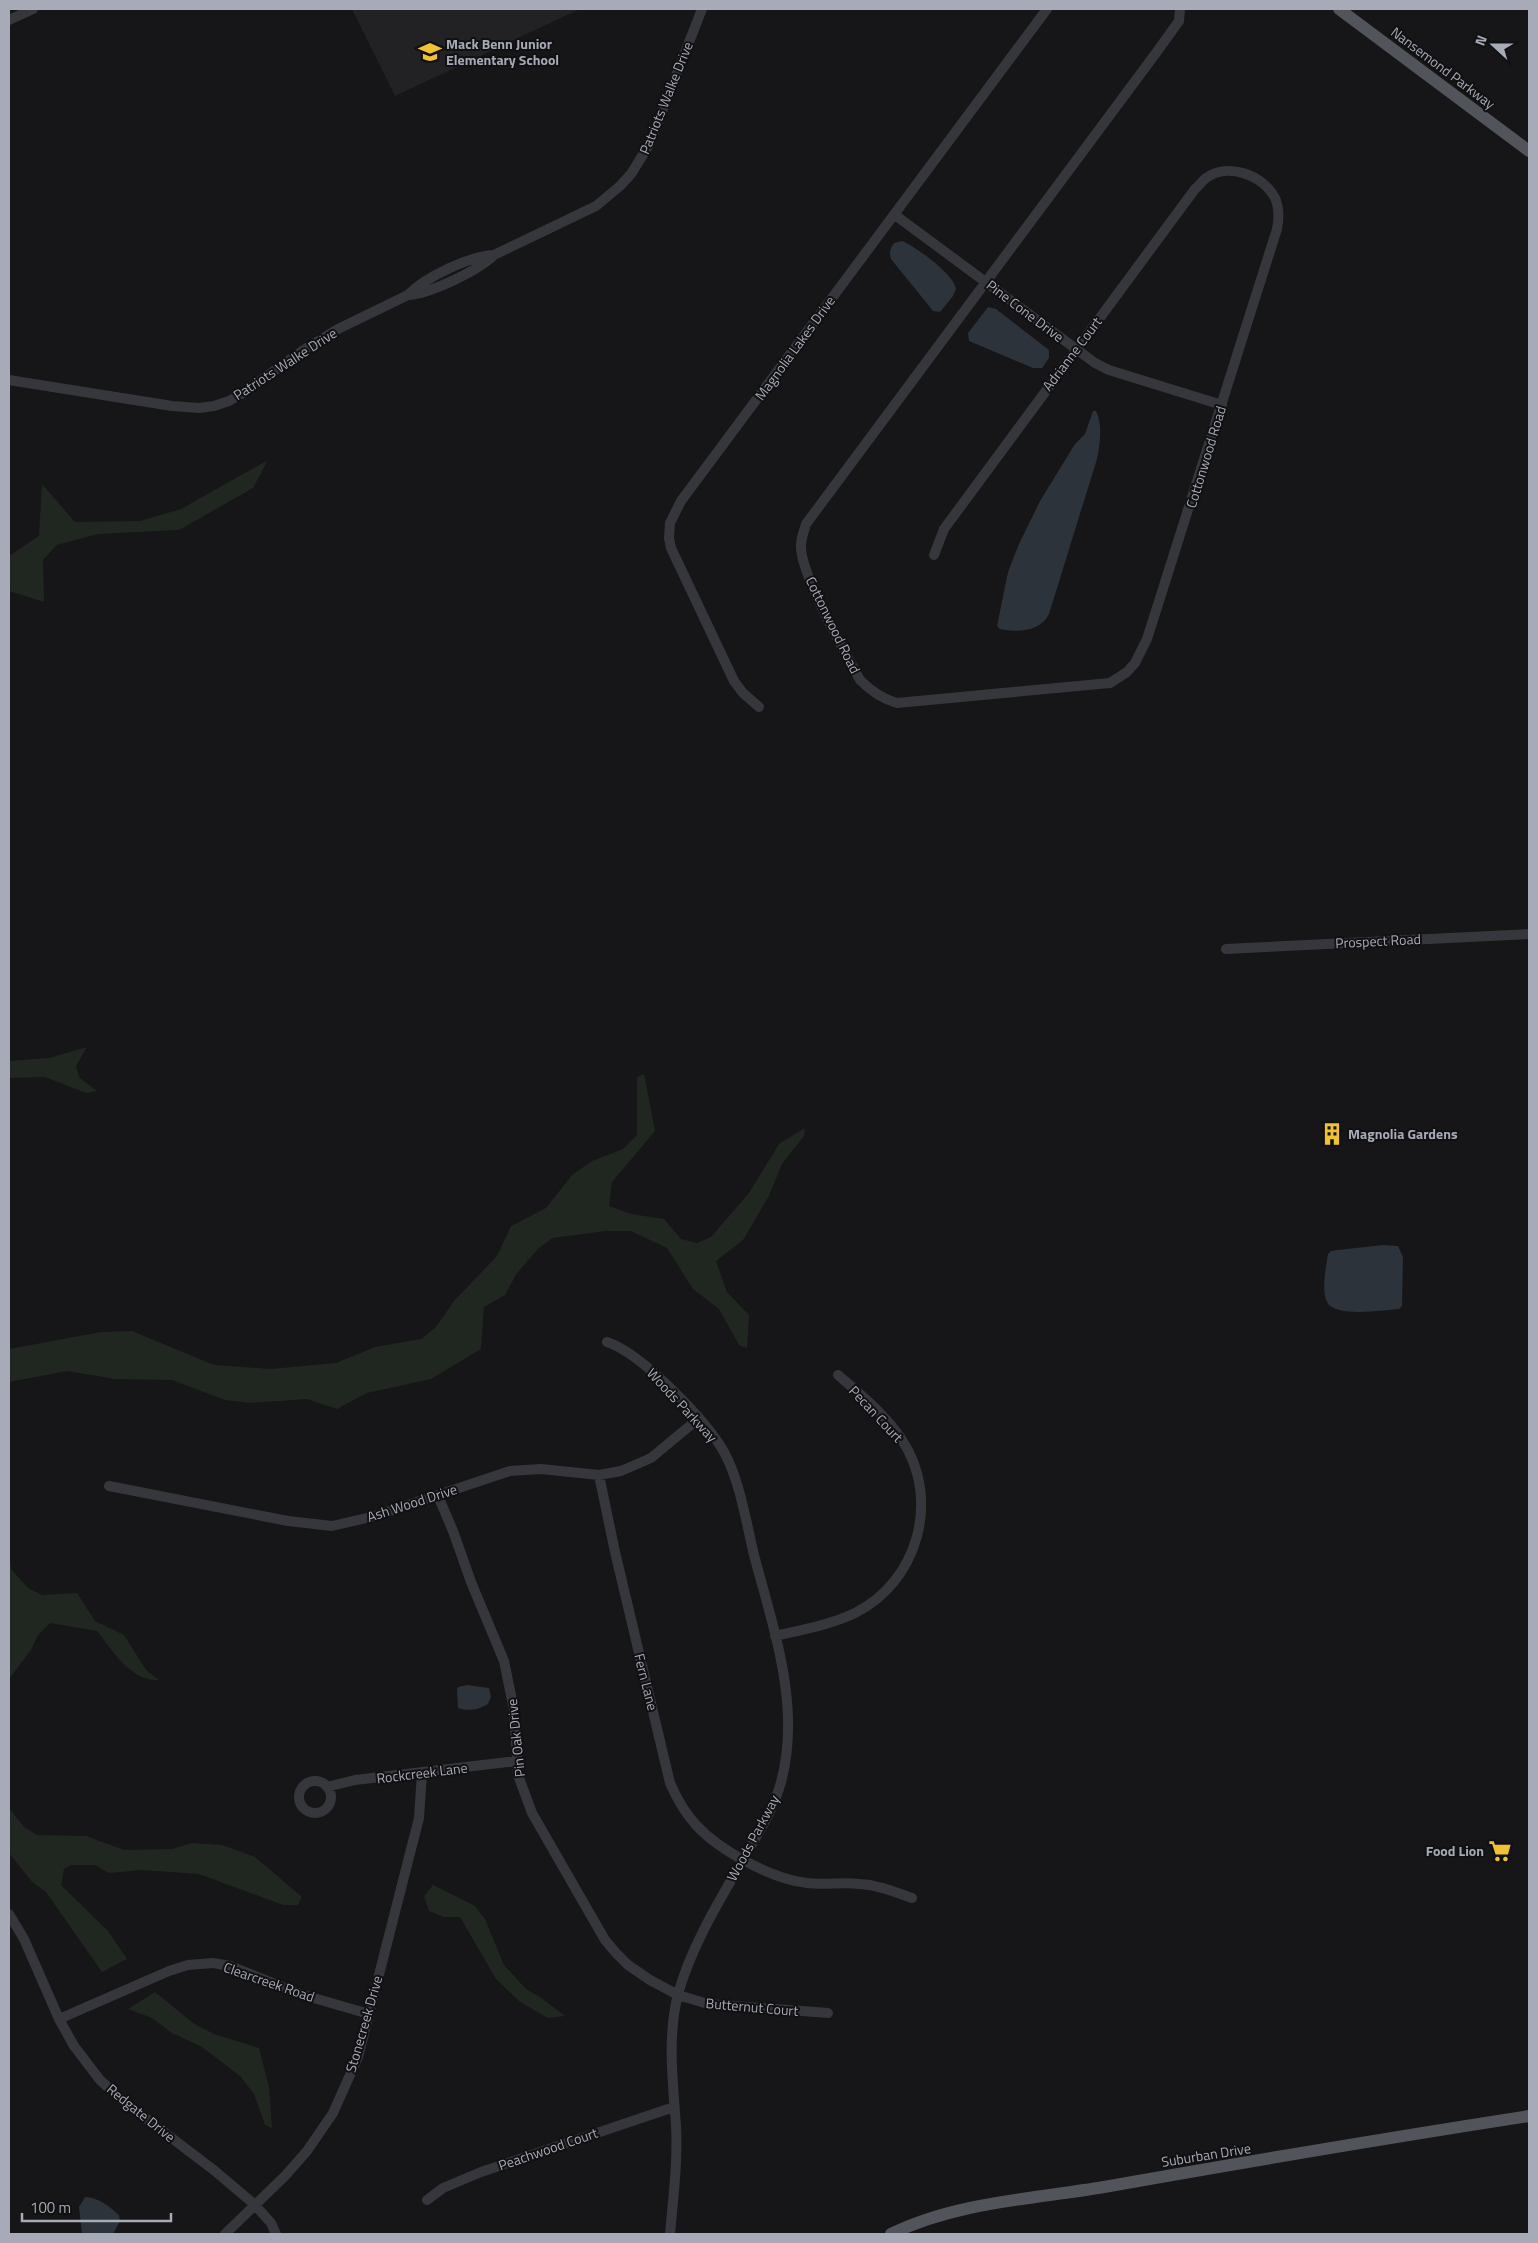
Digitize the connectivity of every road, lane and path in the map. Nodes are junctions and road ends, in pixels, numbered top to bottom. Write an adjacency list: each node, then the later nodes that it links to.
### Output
1 (33, 9): 6 (street)
2 (702, 9): 12 (street, Patriots Walke Drive)
3 (1047, 9): 9 (street, Magnolia Lakes Drive)
4 (1180, 9): 10 (street, Cottonwood Road)
5 (1339, 9): 7 (main road, Nansemond Parkway)
6 (9, 20)
7 (1529, 151)
8 (1228, 171): 11 (street, Adrianne Court); 13 (street, Cottonwood Road)
9 (895, 215): 10 (street, Pine Cone Drive); 15 (street, Magnolia Lakes Drive)
10 (986, 281): 11 (street, Pine Cone Drive); 13 (street, Cottonwood Road)
11 (1076, 349): 13 (street, Pine Cone Drive); 14 (street, Adrianne Court)
12 (9, 380)
13 (1222, 405)
14 (934, 555)
15 (759, 707)
16 (1529, 934): 17 (street, Prospect Road)
17 (1226, 949)
18 (607, 1342): 20 (street, Woods Parkway)
19 (838, 1375): 24 (street, Pecan Court)
20 (698, 1419): 21 (street, Ash Wood Drive); 24 (street, Woods Parkway)
21 (599, 1474): 23 (street, Ash Wood Drive); 28 (street, Fern Lane)
22 (109, 1486): 23 (street, Ash Wood Drive)
23 (438, 1496): 25 (street, Pin Oak Drive)
24 (774, 1636): 28 (street, Woods Parkway)
25 (517, 1761): 26 (street, Rockcreek Lane); 31 (street, Pin Oak Drive)
26 (422, 1773): 27 (street, Rockcreek Lane); 33 (street, Stonecreek Drive)
27 (328, 1787)
28 (743, 1860): 29 (street, Fern Lane); 31 (street, Woods Parkway)
29 (912, 1898)
30 (9, 1914): 34 (street, Redgate Drive)
31 (678, 1995): 32 (street, Butternut Court); 35 (street, Woods Parkway)
32 (828, 2013)
33 (369, 2014): 34 (street, Clearcreek Road); 38 (street, Stonecreek Drive)
34 (59, 2019): 38 (street, Redgate Drive)
35 (674, 2107): 37 (street, Peachwood Court); 41 (street, Woods Parkway)
36 (1529, 2116): 42 (main road, Suburban Drive)
37 (427, 2200)
38 (255, 2205): 39 (street, Stonecreek Drive); 40 (street, Redgate Drive)
39 (225, 2234)
40 (276, 2234)
41 (670, 2234)
42 (890, 2234)

